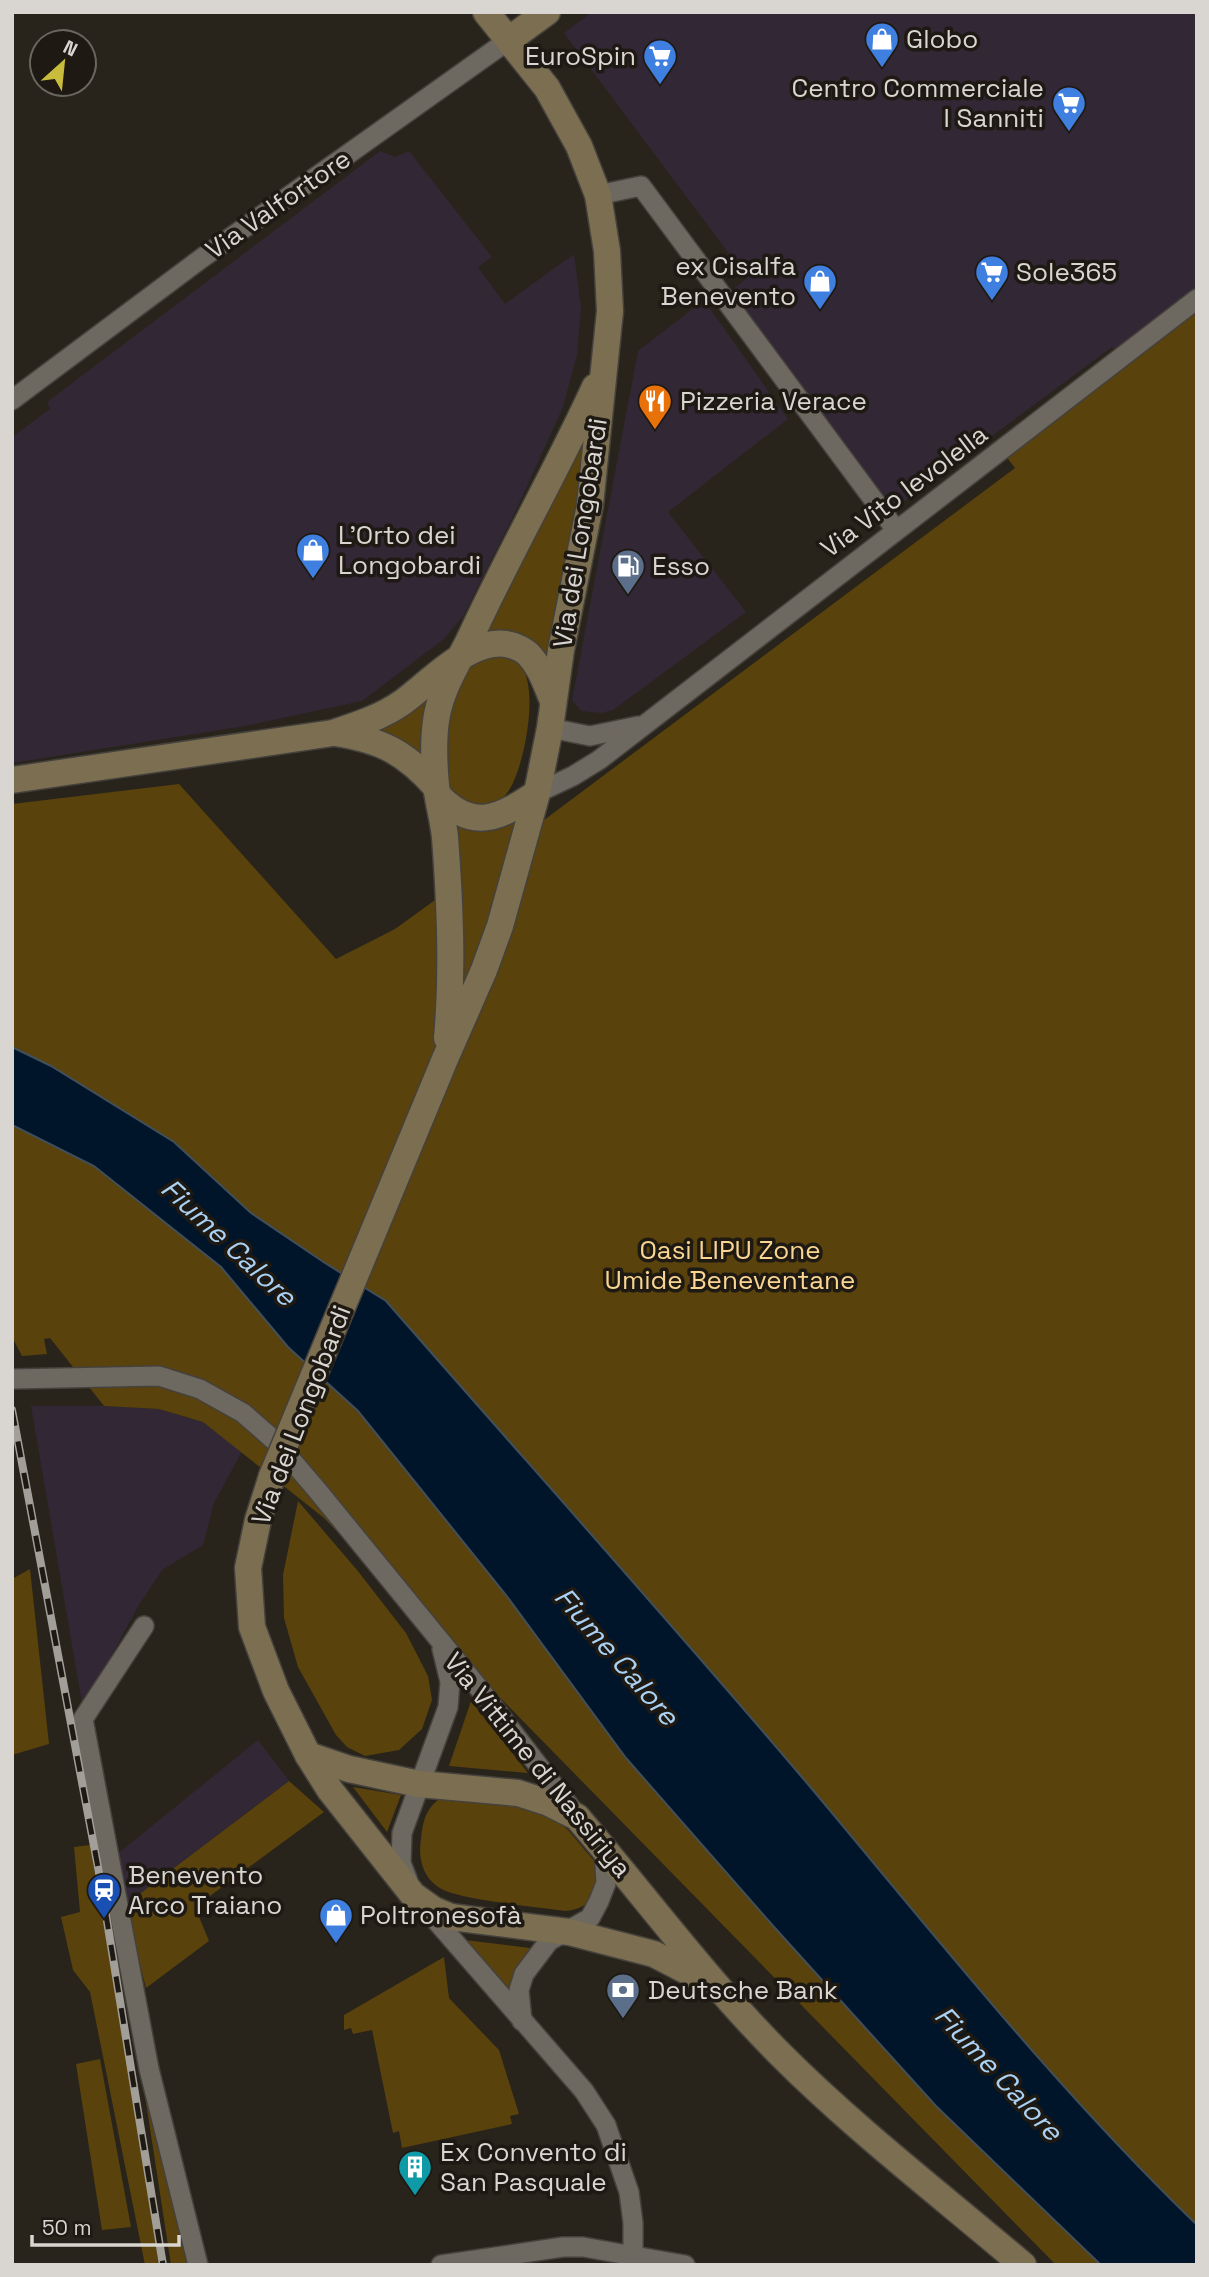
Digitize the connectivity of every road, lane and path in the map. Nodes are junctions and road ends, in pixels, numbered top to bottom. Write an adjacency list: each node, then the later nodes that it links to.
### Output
1 (486, 12): 3 (main road, Via dei Longobardi)
2 (547, 12): 3 (main road, Via Valfortore)
3 (510, 39): 4 (main road, Via dei Longobardi); 7 (street, Via Valfortore)
4 (598, 195): 6 (main road, Via dei Longobardi); 8 (street)
5 (1197, 299): 8 (street, Via Vito Ievolella)
6 (606, 363): 9 (main road, Via dei Longobardi); 10 (main road, Via dei Longobardi)
7 (12, 400)
8 (896, 530): 11 (street, Via Vito Ievolella)
9 (462, 657): 10 (main road, Via dei Longobardi); 12 (main road); 14 (main road, Via dei Longobardi)
10 (552, 715): 11 (street, Via Vito Ievolella); 15 (main road, Via dei Longobardi)
11 (643, 724): 15 (street, Via Vito Ievolella)
12 (333, 733): 13 (main road); 14 (main road)
13 (12, 780)
14 (437, 791): 15 (main road); 16 (main road, Via dei Longobardi)
15 (537, 793): 16 (main road, Via dei Longobardi)
16 (445, 1059): 20 (main road, Via dei Longobardi, bridge)
17 (12, 1379): 19 (street, Via Vittime di Nassiriya)
18 (144, 1626): 29 (street)
19 (441, 1644): 21 (street); 22 (street, Via Vittime di Nassiriya)
20 (308, 1755): 21 (main road); 24 (main road, Via dei Longobardi)
21 (419, 1784): 22 (main road); 24 (street)
22 (577, 1817): 23 (main road, Via Vittime di Nassiriya)
23 (604, 1848): 25 (street); 26 (main road, Via Vittime di Nassiriya)
24 (413, 1895): 25 (main road); 27 (street, Via dei Longobardi)
25 (569, 1932): 26 (main road); 27 (street)
26 (718, 1988): 32 (main road, Via Vittime di Nassiriya)
27 (522, 2021): 28 (street, Via dei Longobardi)
28 (633, 2255): 30 (street); 31 (street)
29 (198, 2265)
30 (441, 2265)
31 (685, 2265)
32 (1023, 2265)

